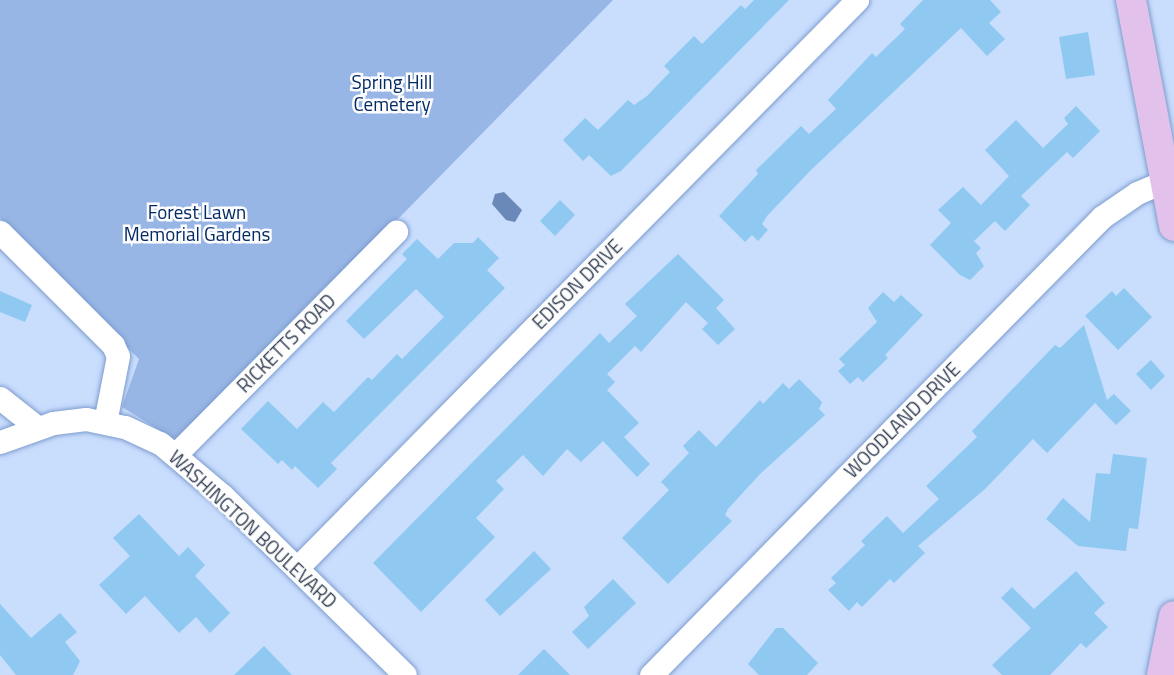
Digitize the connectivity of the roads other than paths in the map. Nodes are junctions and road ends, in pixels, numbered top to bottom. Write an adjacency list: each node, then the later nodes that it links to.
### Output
1 (857, 0): 12 (street, EDISON DRIVE)
2 (1132, 0): 3 (main road)
3 (1165, 181): 4 (main road); 15 (street, WOODLAND DRIVE)
4 (1174, 226)
5 (0, 232): 8 (street)
6 (396, 232): 11 (street, RICKETTS ROAD)
7 (0, 398): 9 (street)
8 (105, 422): 9 (street, WASHINGTON BOULEVARD); 11 (street, WASHINGTON BOULEVARD)
9 (38, 428): 10 (street, WASHINGTON BOULEVARD)
10 (0, 442)
11 (176, 454): 12 (street, WASHINGTON BOULEVARD)
12 (297, 568): 14 (street, WASHINGTON BOULEVARD)
13 (1174, 616): 16 (main road)
14 (405, 675)
15 (651, 675)
16 (1161, 675)

